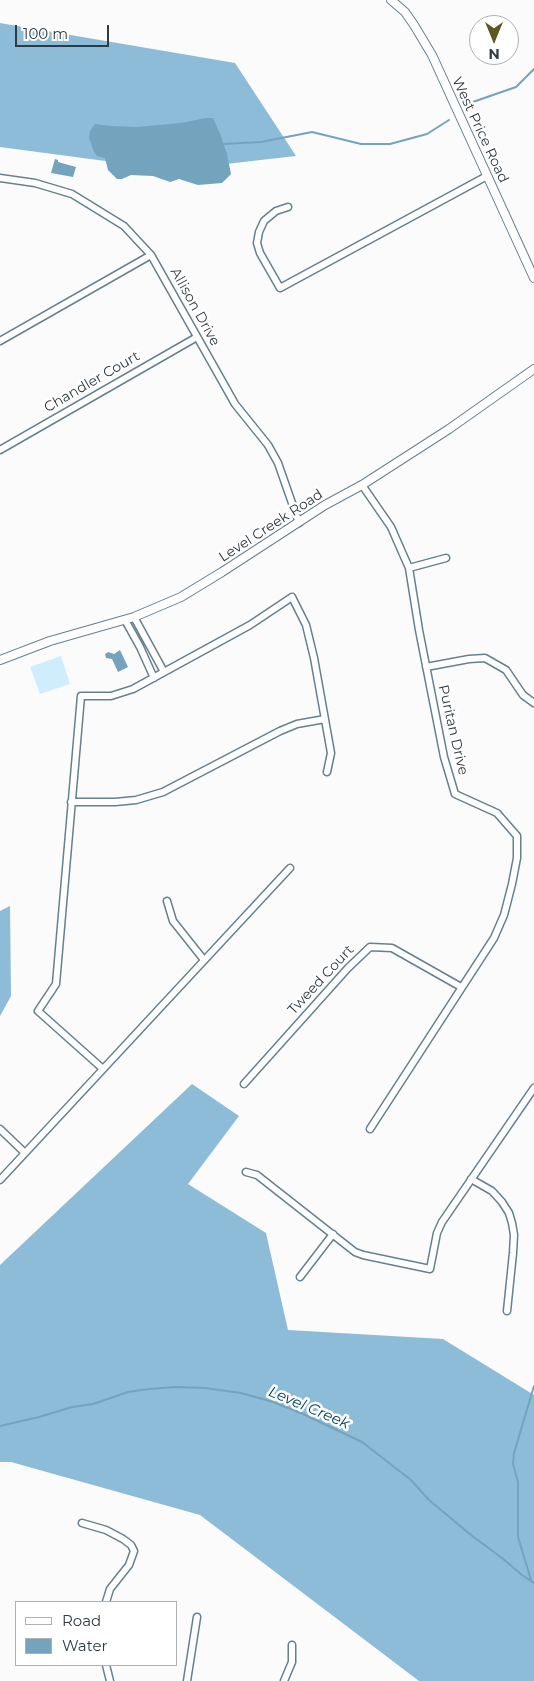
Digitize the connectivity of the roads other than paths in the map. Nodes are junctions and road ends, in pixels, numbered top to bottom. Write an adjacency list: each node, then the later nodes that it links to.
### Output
1 (391, 0): 2 (street, West Price Road)
2 (487, 176): 4 (street); 6 (street, West Price Road)
3 (0, 178): 5 (street, Allison Drive)
4 (288, 207)
5 (151, 255): 7 (street, Allison Drive); 8 (street)
6 (534, 278)
7 (197, 337): 10 (street, Chandler Court); 12 (street, Allison Drive)
8 (0, 341)
9 (534, 369): 11 (street, Level Creek Road)
10 (0, 450)
11 (362, 485): 12 (street, Level Creek Road); 14 (street, Puritan Drive)
12 (299, 523): 15 (street, Level Creek Road)
13 (446, 558): 14 (street)
14 (409, 568): 18 (street, Puritan Drive)
15 (134, 617): 16 (street, Level Creek Road); 19 (street)
16 (125, 620): 17 (street, Level Creek Road); 20 (street)
17 (0, 660)
18 (426, 667): 21 (street); 28 (street, Puritan Drive)
19 (164, 672): 20 (street); 22 (street)
20 (154, 678): 24 (street)
21 (534, 703)
22 (324, 719): 23 (street); 24 (street)
23 (327, 772)
24 (72, 802): 29 (street)
25 (290, 868): 27 (street)
26 (168, 901): 27 (street)
27 (204, 960): 29 (street)
28 (461, 987): 30 (street, Tweed Court); 33 (street, Puritan Drive)
29 (103, 1069): 34 (street)
30 (244, 1084)
31 (534, 1088): 37 (street)
32 (0, 1129): 34 (street)
33 (370, 1129)
34 (25, 1153): 36 (street)
35 (246, 1172): 38 (street)
36 (0, 1180)
37 (470, 1180): 38 (street); 40 (street)
38 (332, 1234): 39 (street)
39 (300, 1277)
40 (507, 1310)
41 (82, 1523): 42 (street)
42 (106, 1601)
43 (198, 1617): 47 (street)
44 (292, 1645): 48 (street)
45 (106, 1666): 46 (street)
46 (110, 1681)
47 (186, 1681)
48 (284, 1681)

